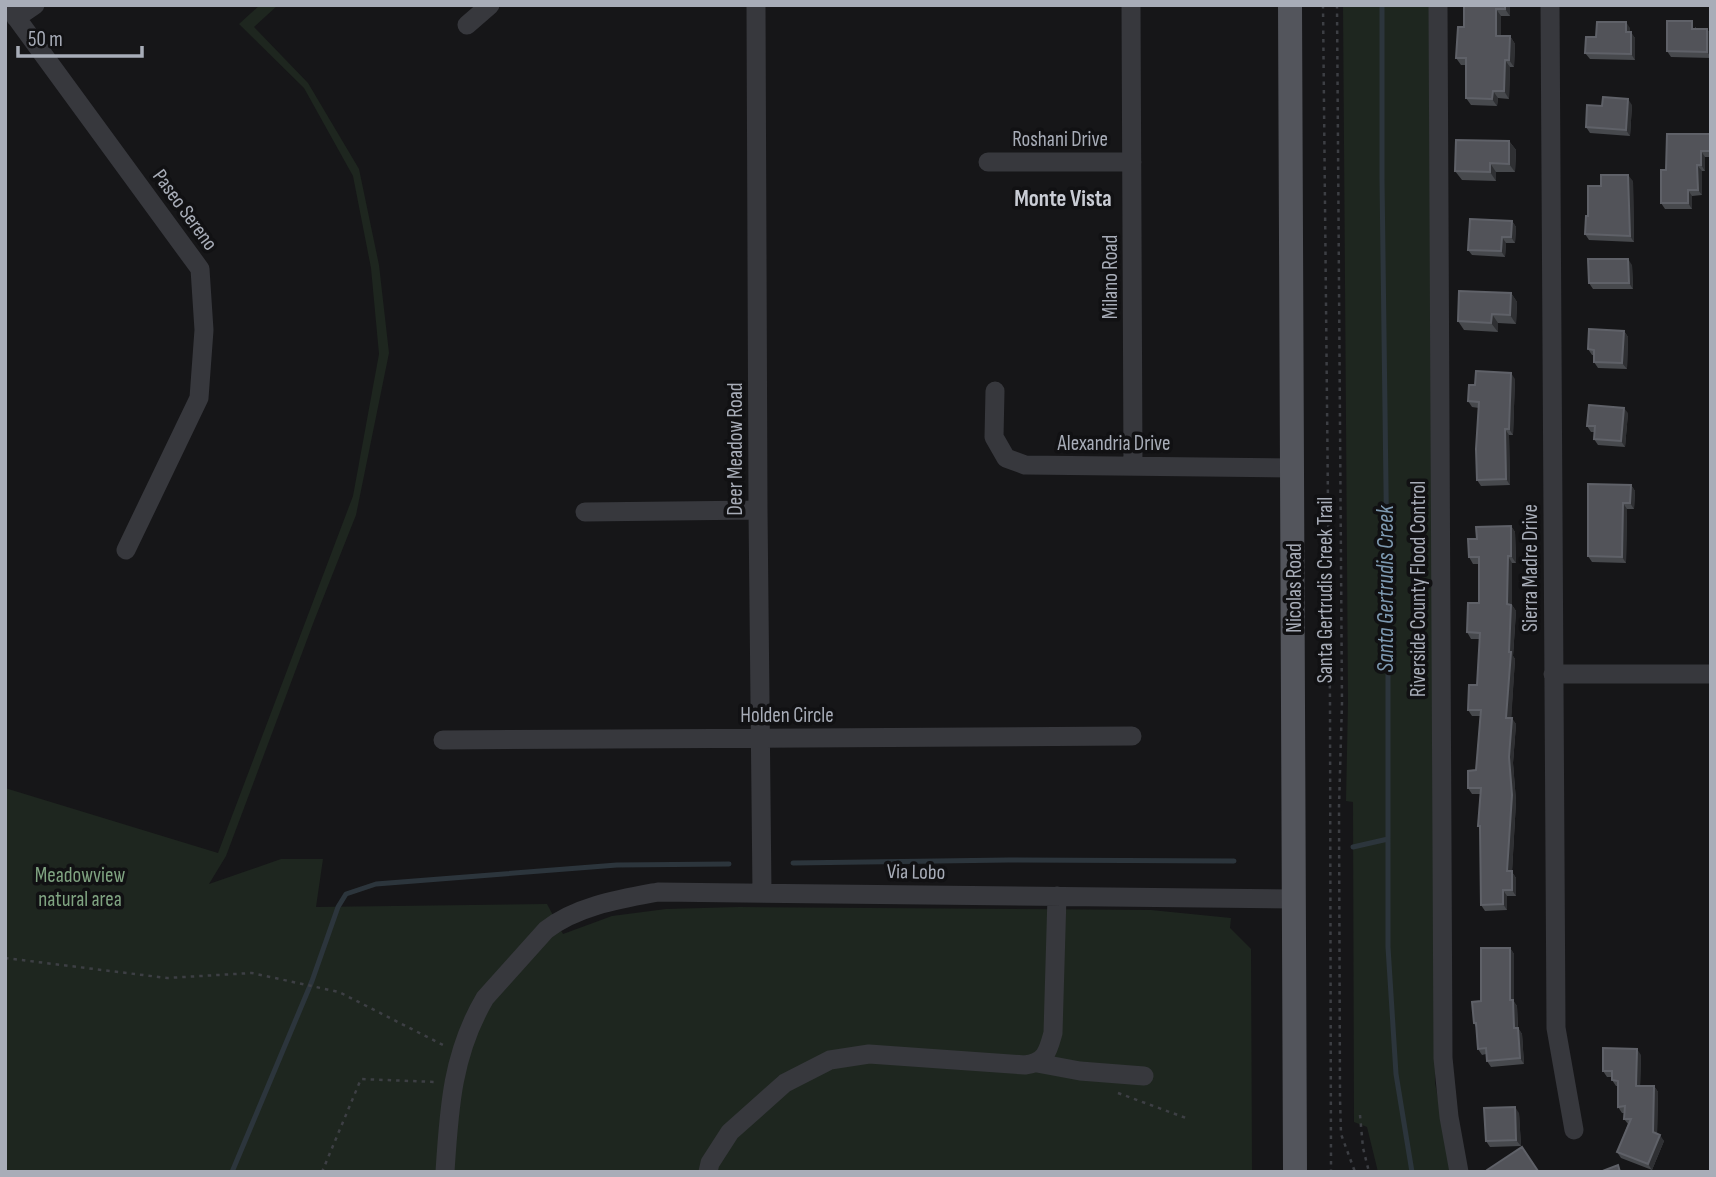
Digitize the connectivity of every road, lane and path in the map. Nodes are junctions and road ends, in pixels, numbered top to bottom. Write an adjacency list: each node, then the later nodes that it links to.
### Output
1 (35, 5): 10 (street)
2 (490, 5): 11 (street)
3 (756, 5): 17 (street, Deer Meadow Road)
4 (1131, 5): 13 (street, Milano Road)
5 (1290, 5): 16 (main road, Nicolas Road)
6 (1323, 5): 41 (path)
7 (1337, 5): 42 (path, Santa Gertrudis Creek Trail)
8 (1438, 5): 44 (street, Riverside County Flood Control)
9 (1550, 5): 20 (street, Sierra Madre Drive)
10 (12, 12): 19 (street, Paseo Sereno)
11 (467, 25)
12 (988, 162): 13 (street, Roshani Drive)
13 (1132, 162): 15 (street, Milano Road)
14 (995, 391): 15 (street, Alexandria Drive)
15 (1133, 465): 16 (street, Alexandria Drive)
16 (1293, 468): 27 (main road, Nicolas Road)
17 (758, 510): 18 (street); 23 (street, Deer Meadow Road)
18 (585, 512)
19 (126, 550)
20 (1553, 674): 21 (street); 36 (street, Sierra Madre Drive)
21 (1711, 674)
22 (1132, 736): 23 (street, Holden Circle)
23 (760, 738): 24 (street, Holden Circle); 25 (street, Deer Meadow Road)
24 (443, 740)
25 (762, 893): 26 (street, Via Lobo); 29 (street, Via Lobo)
26 (1057, 896): 27 (street, Via Lobo); 30 (street)
27 (1294, 899): 40 (main road, Nicolas Road)
28 (5, 958): 29 (path)
29 (460, 1053): 32 (street, Via Lobo)
30 (1037, 1063): 31 (street); 39 (street)
31 (1144, 1076)
32 (453, 1085): 37 (path); 38 (street, Via Lobo)
33 (1111, 1090): 35 (path)
34 (1360, 1115): 43 (path)
35 (1186, 1118)
36 (1574, 1130)
37 (322, 1172)
38 (445, 1172)
39 (708, 1172)
40 (1295, 1172)
41 (1331, 1172)
42 (1355, 1172)
43 (1369, 1172)
44 (1459, 1172)

